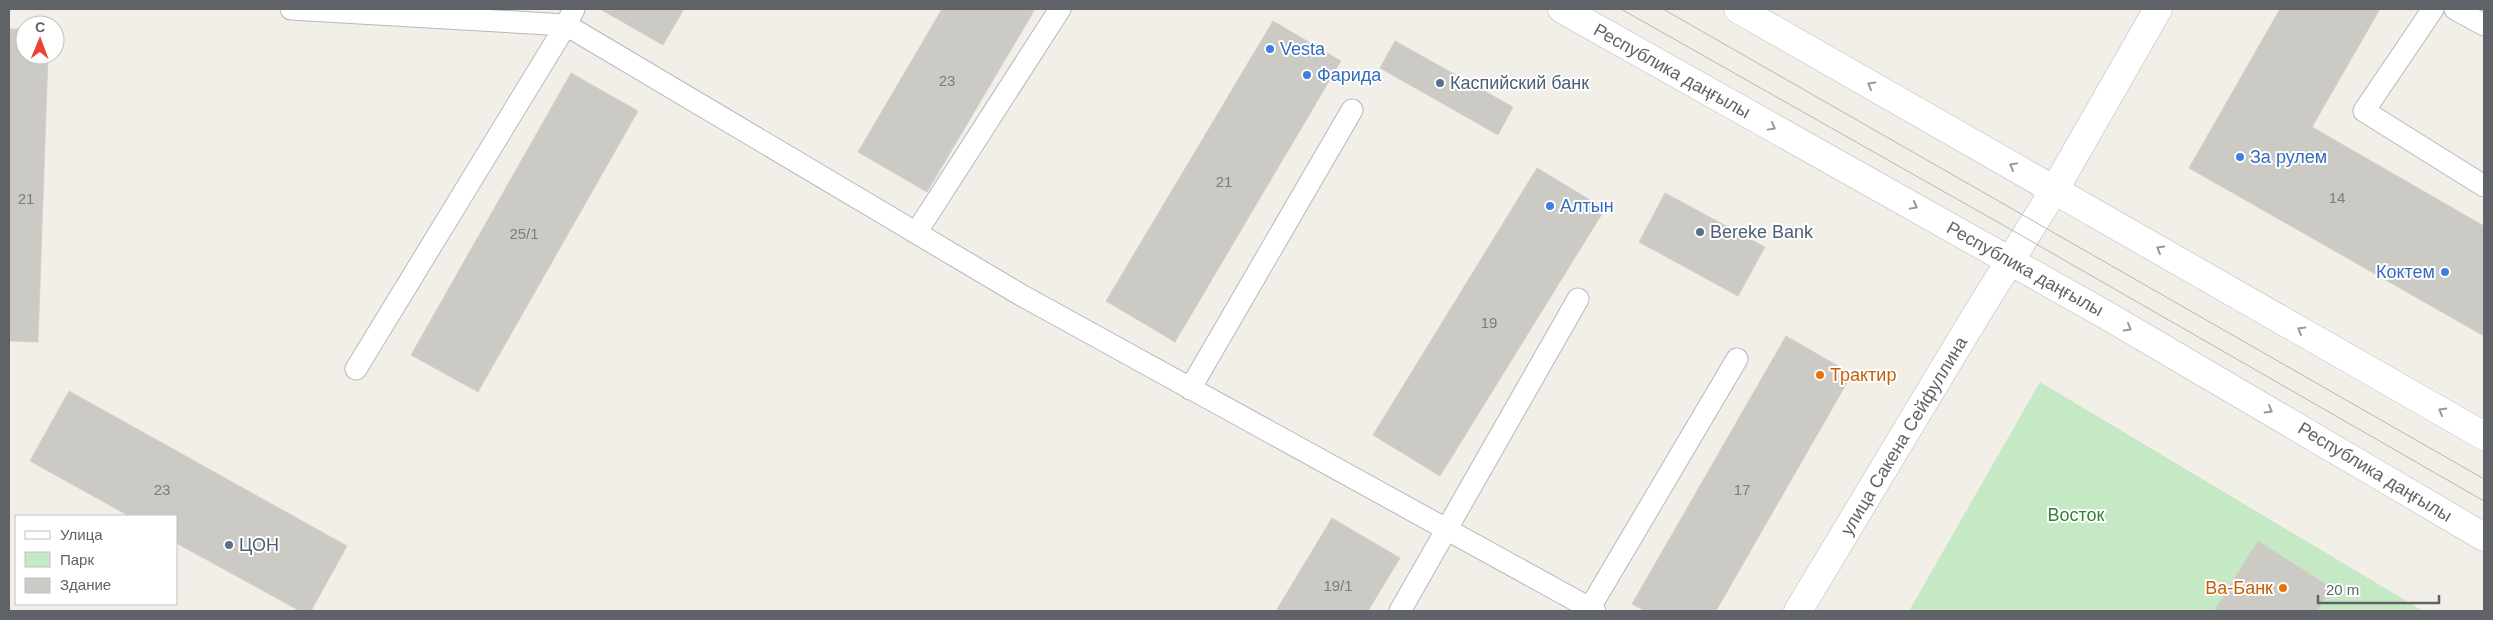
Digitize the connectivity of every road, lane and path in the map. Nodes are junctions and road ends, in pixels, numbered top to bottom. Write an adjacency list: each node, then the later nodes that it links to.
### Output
1 (291, 9): 8 (lane)
2 (1060, 9): 13 (lane)
3 (1562, 9): 14 (main road, Республика даңғылы, one-way to 14)
4 (1738, 9): 12 (main road, one-way to 4)
5 (2158, 9): 12 (main road)
6 (2433, 9): 11 (lane)
7 (2455, 9): 9 (lane)
8 (570, 17): 13 (lane); 17 (lane)
9 (2484, 25)
10 (1352, 110): 18 (lane)
11 (2484, 186)
12 (2055, 189): 14 (main road, улица Сакена Сейфуллина); 19 (main road, one-way to 12)
13 (916, 233): 18 (lane)
14 (2010, 260): 21 (main road, Республика даңғылы, one-way to 21); 24 (main road, улица Сакена Сейфуллина)
15 (1578, 299): 20 (lane)
16 (1737, 359): 22 (lane)
17 (356, 368)
18 (1190, 388): 20 (lane)
19 (2484, 436)
20 (1446, 530): 22 (lane); 23 (lane)
21 (2484, 537)
22 (1591, 610)
23 (1400, 611)
24 (1798, 611)

